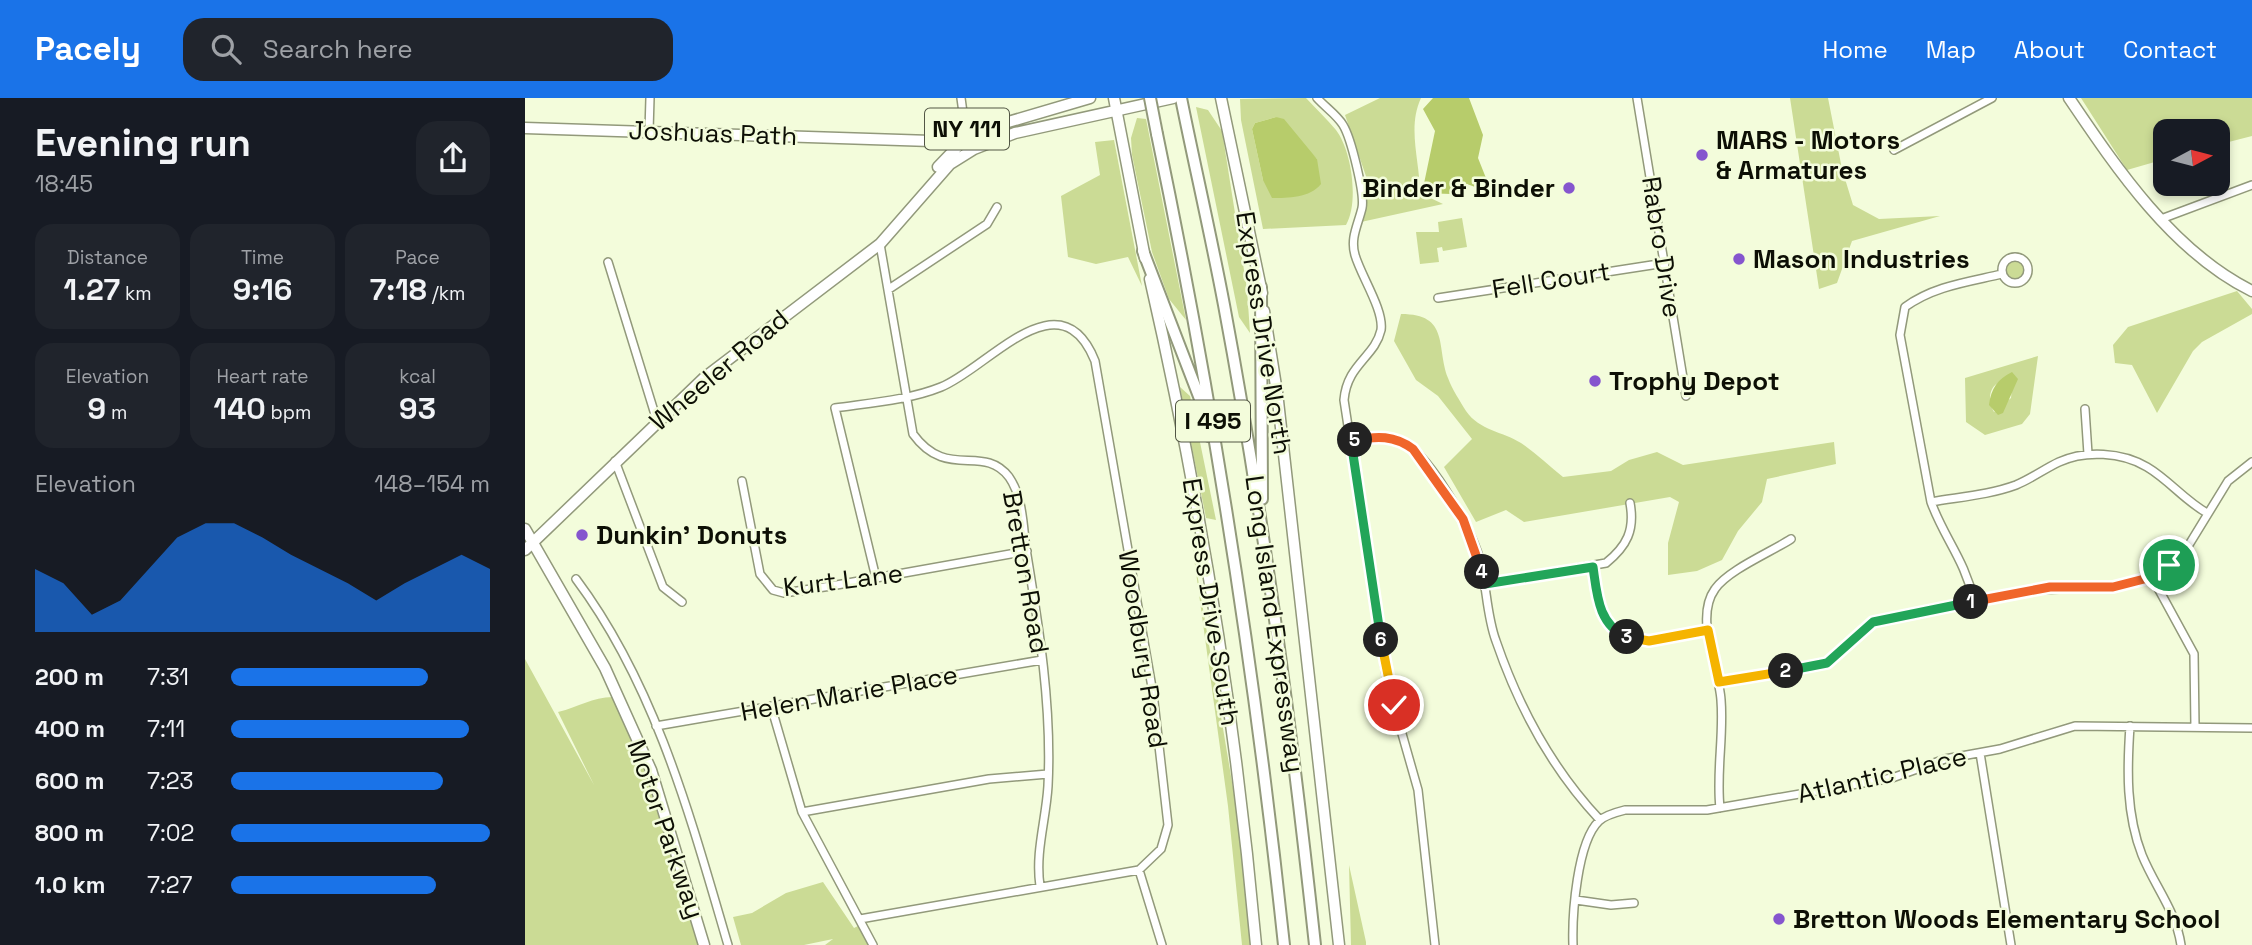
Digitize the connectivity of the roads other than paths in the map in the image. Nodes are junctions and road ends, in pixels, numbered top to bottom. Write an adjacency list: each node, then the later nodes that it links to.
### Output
1 (650, 98): 17 (street)
2 (961, 98): 15 (street)
3 (1090, 98): 13 (main road, Wheeler Road / NY 111)
4 (1114, 98): 14 (main road, Express Drive South)
5 (1150, 98): 45 (highway, Long Island Expressway / I 495, bridge)
6 (1174, 98): 14 (main road, Wheeler Road / NY 111)
7 (1181, 98): 50 (highway, Long Island Expressway / I 495)
8 (1221, 98): 33 (main road, Express Drive North)
9 (1317, 98): 41 (street)
10 (1637, 98): 31 (street, Rabro Drive)
11 (1993, 98): 22 (street)
12 (2069, 98): 27 (main road)
13 (1065, 103): 15 (main road, Joshuas Path / NY 111); 21 (main road, Wheeler Road)
14 (1116, 110): 18 (main road, Wheeler Road / NY 111); 29 (main road, Express Drive South)
15 (981, 125): 19 (main road, Joshuas Path / NY 111)
16 (525, 128): 17 (main road, Joshuas Path / NY 111)
17 (649, 131): 19 (main road, Joshuas Path / NY 111)
18 (1015, 133): 21 (main road, Joshuas Path / NY 111); 25 (main road, Wheeler Road)
19 (902, 139): 20 (main road, Joshuas Path / NY 111)
20 (931, 140): 21 (main road, Joshuas Path / NY 111); 23 (main road)
21 (962, 142): 23 (main road, Wheeler Road)
22 (1894, 150)
23 (945, 160): 25 (main road, Wheeler Road)
24 (2252, 185): 27 (street)
25 (919, 197): 28 (main road, Wheeler Road)
26 (997, 207): 34 (street)
27 (2161, 219): 35 (main road)
28 (880, 244): 34 (street, Bretton Road); 40 (main road, Wheeler Road)
29 (1143, 251): 45 (highway); 84 (main road, Express Drive South)
30 (608, 262): 40 (street)
31 (1665, 263): 36 (street, Fell Court); 38 (street, Rabro Drive)
32 (2002, 274): 47 (street)
33 (1261, 287): 50 (highway); 87 (main road, Express Drive North)
34 (889, 289): 37 (street, Bretton Road)
35 (2252, 292)
36 (1438, 298)
37 (906, 395): 54 (street, Bretton Road); 57 (street, Woodbury Road); 75 (street, Woodbury Road)
38 (1686, 396)
39 (2085, 409): 42 (street)
40 (657, 421): 43 (main road, Wheeler Road)
41 (1351, 441): 59 (street); 88 (street)
42 (2088, 454): 47 (street); 49 (street)
43 (615, 461): 53 (main road, Wheeler Road); 61 (street)
44 (2252, 461): 49 (street)
45 (1222, 468): 85 (highway, Long Island Expressway / I 495)
46 (742, 481): 57 (street, Kurt Lane)
47 (1931, 502): 60 (street)
48 (1630, 503): 55 (street)
49 (2207, 513): 56 (street)
50 (1261, 516): 86 (highway, Long Island Expressway / I 495)
51 (525, 529): 53 (main road, Motor Parkway)
52 (1791, 540): 62 (street)
53 (529, 547): 80 (main road, Motor Parkway)
54 (1027, 551): 57 (street, Kurt Lane); 63 (street, Bretton Road)
55 (1593, 567): 59 (street); 62 (street)
56 (2152, 577): 60 (street); 68 (street)
57 (876, 578)
58 (576, 579): 66 (street)
59 (1485, 584): 74 (street)
60 (1974, 601): 64 (street)
61 (681, 602)
62 (1708, 630): 64 (street)
63 (1042, 660): 65 (street, Helen Marie Place); 71 (street, Bretton Road)
64 (1719, 682): 72 (street)
65 (771, 706): 66 (street, Helen Marie Place); 73 (street)
66 (656, 726): 81 (street)
67 (2130, 726): 68 (street, Atlantic Place); 70 (street, Atlantic Place); 91 (street)
68 (2195, 727): 69 (street, Atlantic Place)
69 (2252, 729)
70 (1980, 753): 72 (street, Atlantic Place); 90 (street)
71 (1048, 774): 73 (street); 76 (street, Bretton Road)
72 (1720, 808): 74 (street, Atlantic Place)
73 (802, 812): 79 (street)
74 (1600, 820): 77 (street)
75 (1139, 870): 76 (street); 83 (street)
76 (1040, 886): 79 (street)
77 (1576, 900): 78 (street); 89 (street)
78 (1635, 903)
79 (860, 919): 82 (street)
80 (704, 945)
81 (728, 945)
82 (873, 945)
83 (1162, 945)
84 (1257, 945)
85 (1285, 945)
86 (1315, 945)
87 (1339, 945)
88 (1435, 945)
89 (1573, 945)
90 (2011, 945)
91 (2181, 945)

